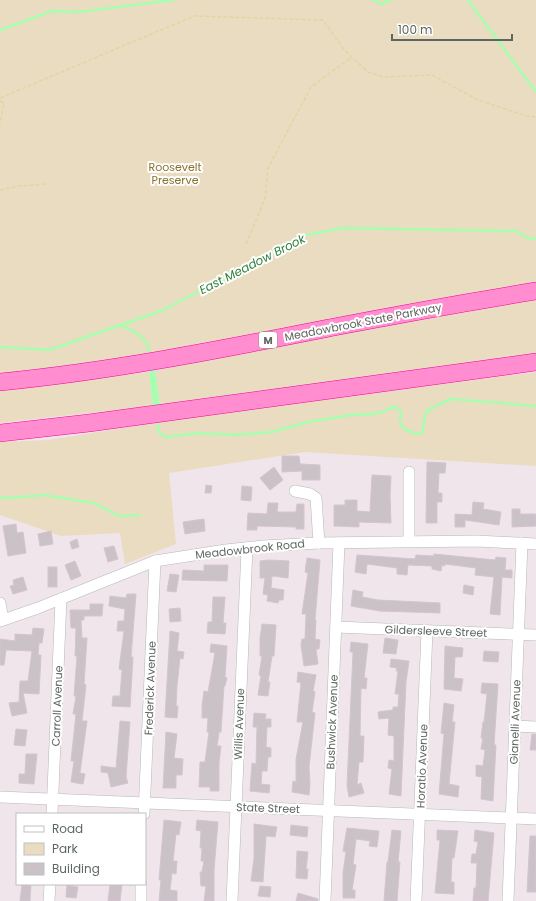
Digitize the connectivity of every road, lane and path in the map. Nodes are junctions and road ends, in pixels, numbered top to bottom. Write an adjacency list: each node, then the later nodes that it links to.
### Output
1 (352, 57): 2 (path); 4 (path); 8 (path)
2 (0, 98)
3 (0, 101): 5 (path)
4 (536, 117)
5 (0, 124)
6 (47, 184): 7 (path)
7 (0, 190)
8 (246, 244)
9 (536, 291): 11 (highway, Meadowbrook State Parkway / M)
10 (536, 362): 12 (highway)
11 (0, 382)
12 (0, 433)
13 (409, 472): 15 (street)
14 (294, 491): 17 (street)
15 (409, 541): 16 (street, Meadowbrook Road); 18 (street, Meadowbrook Road)
16 (339, 542): 17 (street, Meadowbrook Road); 25 (street, Bushwick Avenue)
17 (319, 543): 20 (street, Meadowbrook Road)
18 (522, 543): 19 (street, Meadowbrook Road); 27 (street, Gianelli Avenue)
19 (536, 544)
20 (247, 548): 21 (street, Meadowbrook Road); 33 (street, Willis Avenue)
21 (155, 561): 22 (street, Meadowbrook Road); 34 (street, Frederick Avenue)
22 (61, 599): 24 (street, Meadowbrook Road); 32 (street, Carroll Avenue)
23 (0, 603): 24 (street)
24 (2, 620)
25 (336, 627): 26 (street, Gildersleeve Street); 35 (street, Bushwick Avenue)
26 (427, 630): 27 (street, Gildersleeve Street); 37 (street, Horatio Avenue)
27 (519, 634): 28 (street, Gildersleeve Street); 29 (street, Gianelli Avenue)
28 (536, 635)
29 (515, 726): 30 (street); 38 (street, Gianelli Avenue)
30 (536, 727)
31 (0, 797): 32 (street, State Street)
32 (53, 800): 34 (street, State Street); 36 (street, Carroll Avenue)
33 (236, 806): 34 (street, State Street); 35 (street, State Street); 44 (street, Willis Avenue)
34 (144, 808)
35 (328, 810): 37 (street, State Street); 45 (street, Bushwick Avenue)
36 (52, 813)
37 (420, 814): 38 (street, State Street); 46 (street, Horatio Avenue)
38 (511, 818): 39 (street, State Street); 47 (street, Gianelli Avenue)
39 (536, 819)
40 (50, 885): 42 (street)
41 (141, 885): 43 (street)
42 (49, 901)
43 (141, 901)
44 (232, 901)
45 (325, 901)
46 (416, 901)
47 (508, 901)

